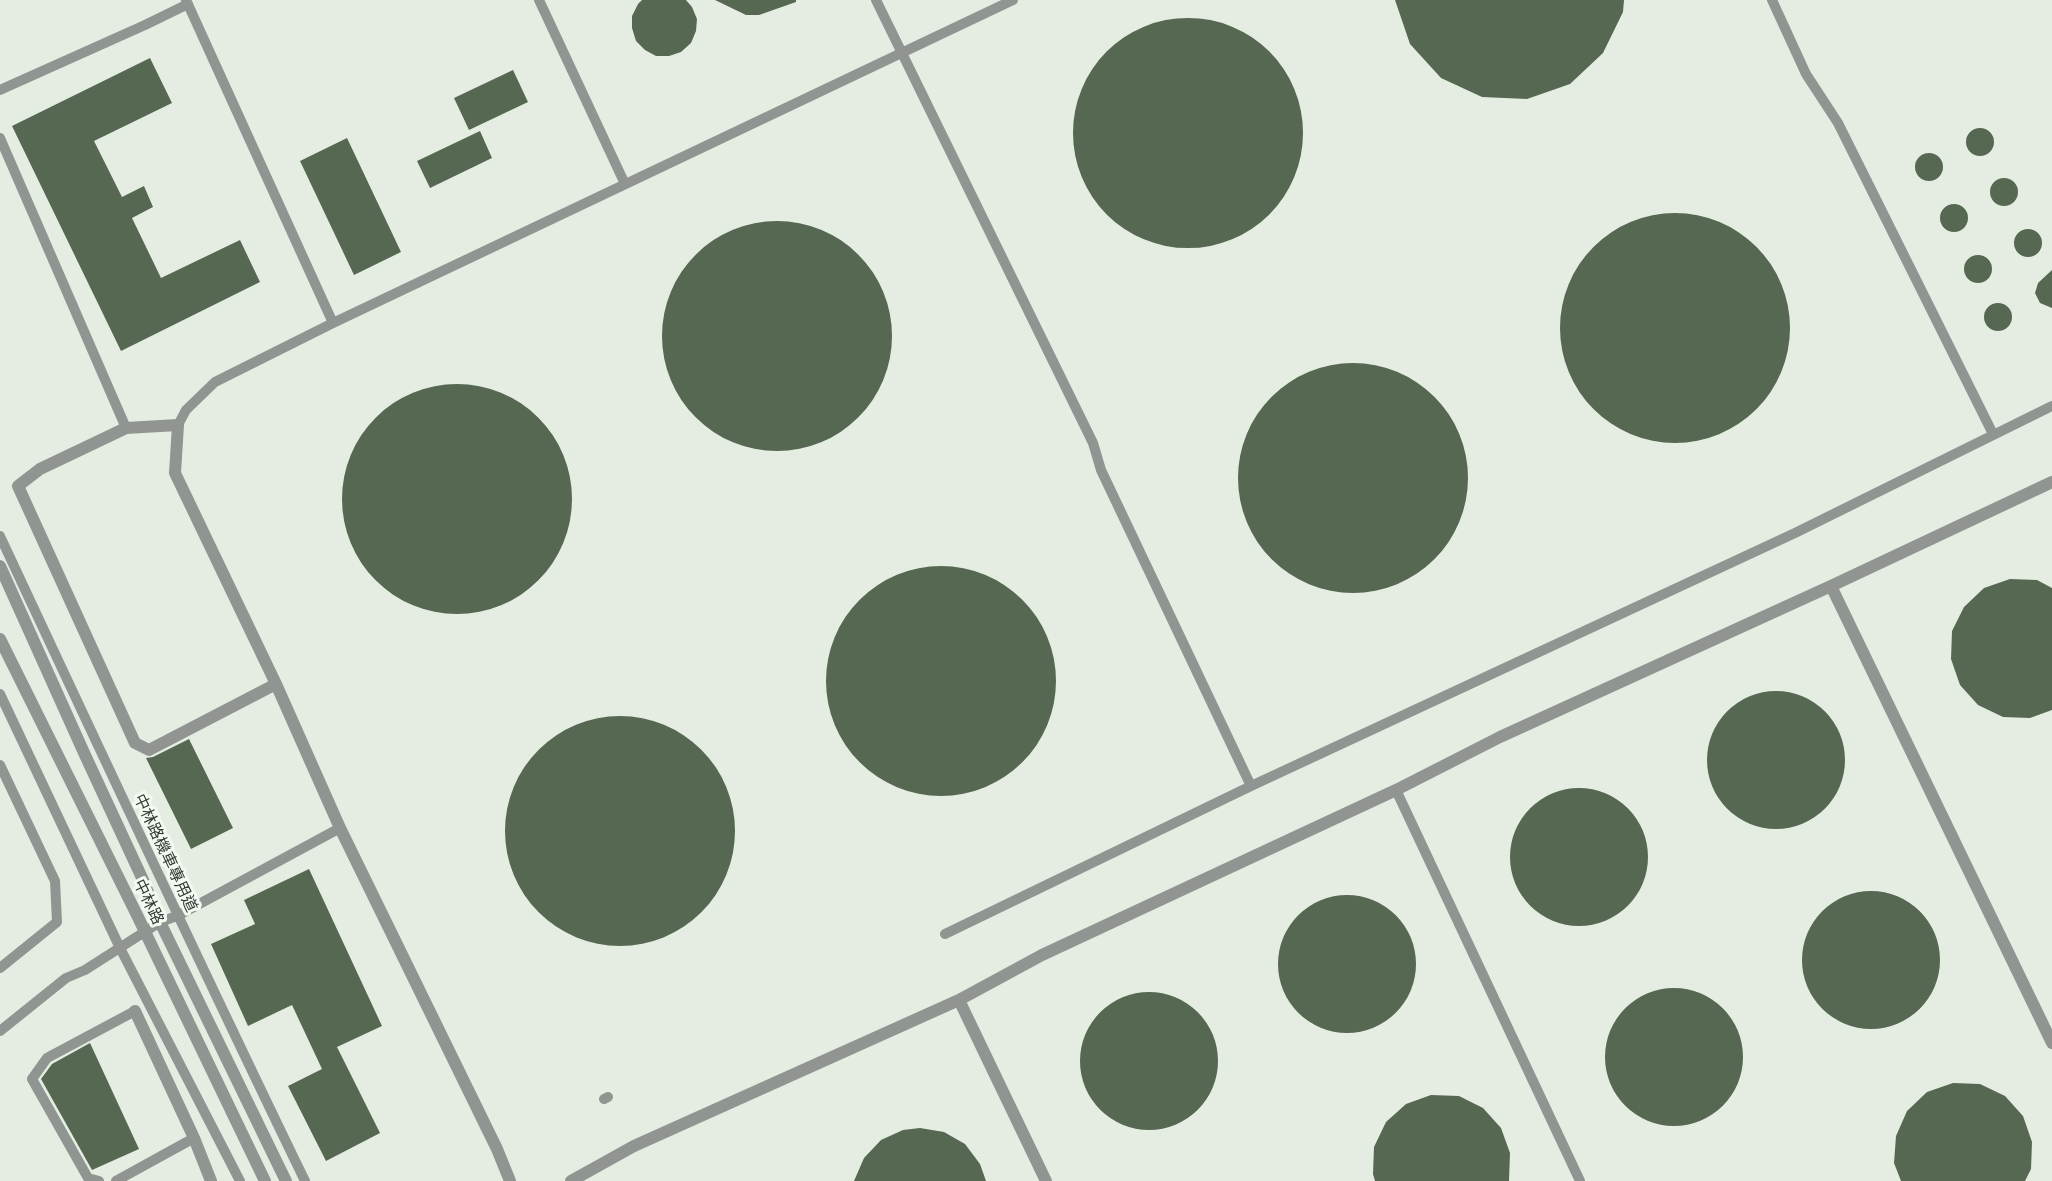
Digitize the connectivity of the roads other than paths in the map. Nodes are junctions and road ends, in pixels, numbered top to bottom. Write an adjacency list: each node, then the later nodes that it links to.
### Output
1 (538, 0): 9 (lane)
2 (876, 0): 6 (lane)
3 (1013, 0): 6 (lane)
4 (1772, 0): 14 (lane)
5 (187, 2): 7 (lane); 10 (lane)
6 (903, 54): 9 (lane); 23 (lane)
7 (0, 90)
8 (0, 138): 13 (lane)
9 (624, 184): 10 (lane)
10 (333, 323): 12 (lane)
11 (2052, 406): 14 (lane)
12 (178, 425): 13 (street); 20 (street)
13 (126, 428): 20 (street)
14 (1993, 434): 23 (lane)
15 (2052, 482): 18 (street)
16 (0, 536): 26 (lane, 中林路機車專用道)
17 (0, 566): 27 (street)
18 (1831, 586): 24 (street); 35 (street)
19 (0, 639): 28 (street, 中林路)
20 (276, 684): 25 (street)
21 (0, 694): 30 (lane)
22 (0, 765): 31 (lane)
23 (1251, 786): 29 (lane)
24 (1396, 790): 32 (street); 47 (lane)
25 (340, 828): 26 (lane); 44 (street)
26 (177, 916): 27 (lane); 43 (lane, 中林路機車專用道)
27 (160, 922): 28 (lane); 42 (street)
28 (145, 933): 30 (lane); 41 (street, 中林路)
29 (945, 934)
30 (120, 948): 34 (lane); 40 (lane)
31 (0, 968)
32 (959, 999): 45 (street); 46 (street)
33 (135, 1011): 36 (street); 37 (lane)
34 (0, 1031)
35 (2052, 1042)
36 (194, 1138): 38 (lane); 39 (street)
37 (99, 1181)
38 (116, 1181)
39 (211, 1181)
40 (240, 1181)
41 (265, 1181)
42 (286, 1181)
43 (304, 1181)
44 (510, 1181)
45 (571, 1181)
46 (1046, 1181)
47 (1580, 1181)

